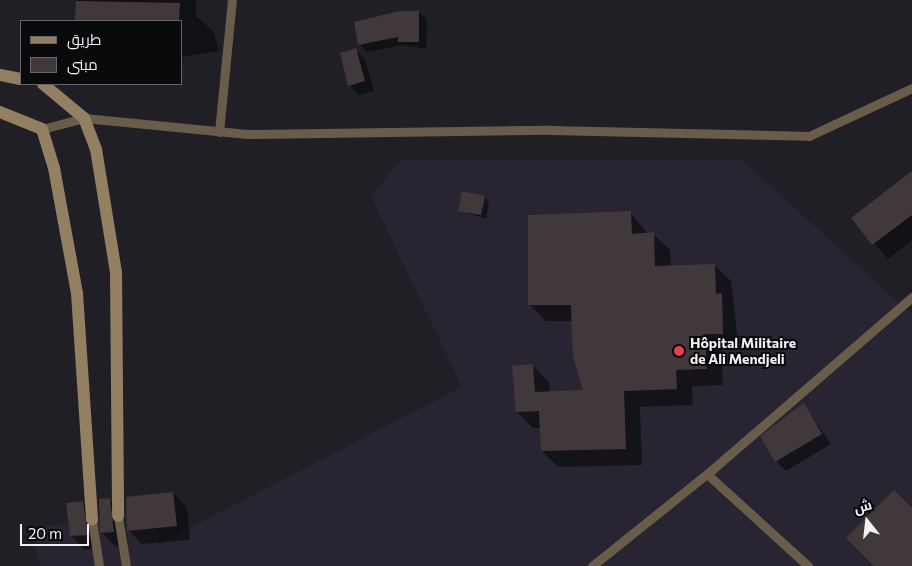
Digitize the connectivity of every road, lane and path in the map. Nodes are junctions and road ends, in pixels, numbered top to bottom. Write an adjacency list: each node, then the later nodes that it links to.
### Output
1 (232, 0): 9 (lane)
2 (0, 75): 3 (main road)
3 (20, 78)
4 (45, 85): 7 (main road)
5 (912, 88): 9 (lane)
6 (0, 112): 8 (main road)
7 (84, 118): 8 (lane); 9 (lane); 12 (main road)
8 (42, 128): 13 (main road)
9 (219, 132)
10 (912, 297): 11 (lane)
11 (708, 474): 16 (lane); 17 (lane)
12 (118, 516): 15 (lane)
13 (92, 520): 14 (lane)
14 (99, 566)
15 (126, 566)
16 (592, 566)
17 (808, 566)

